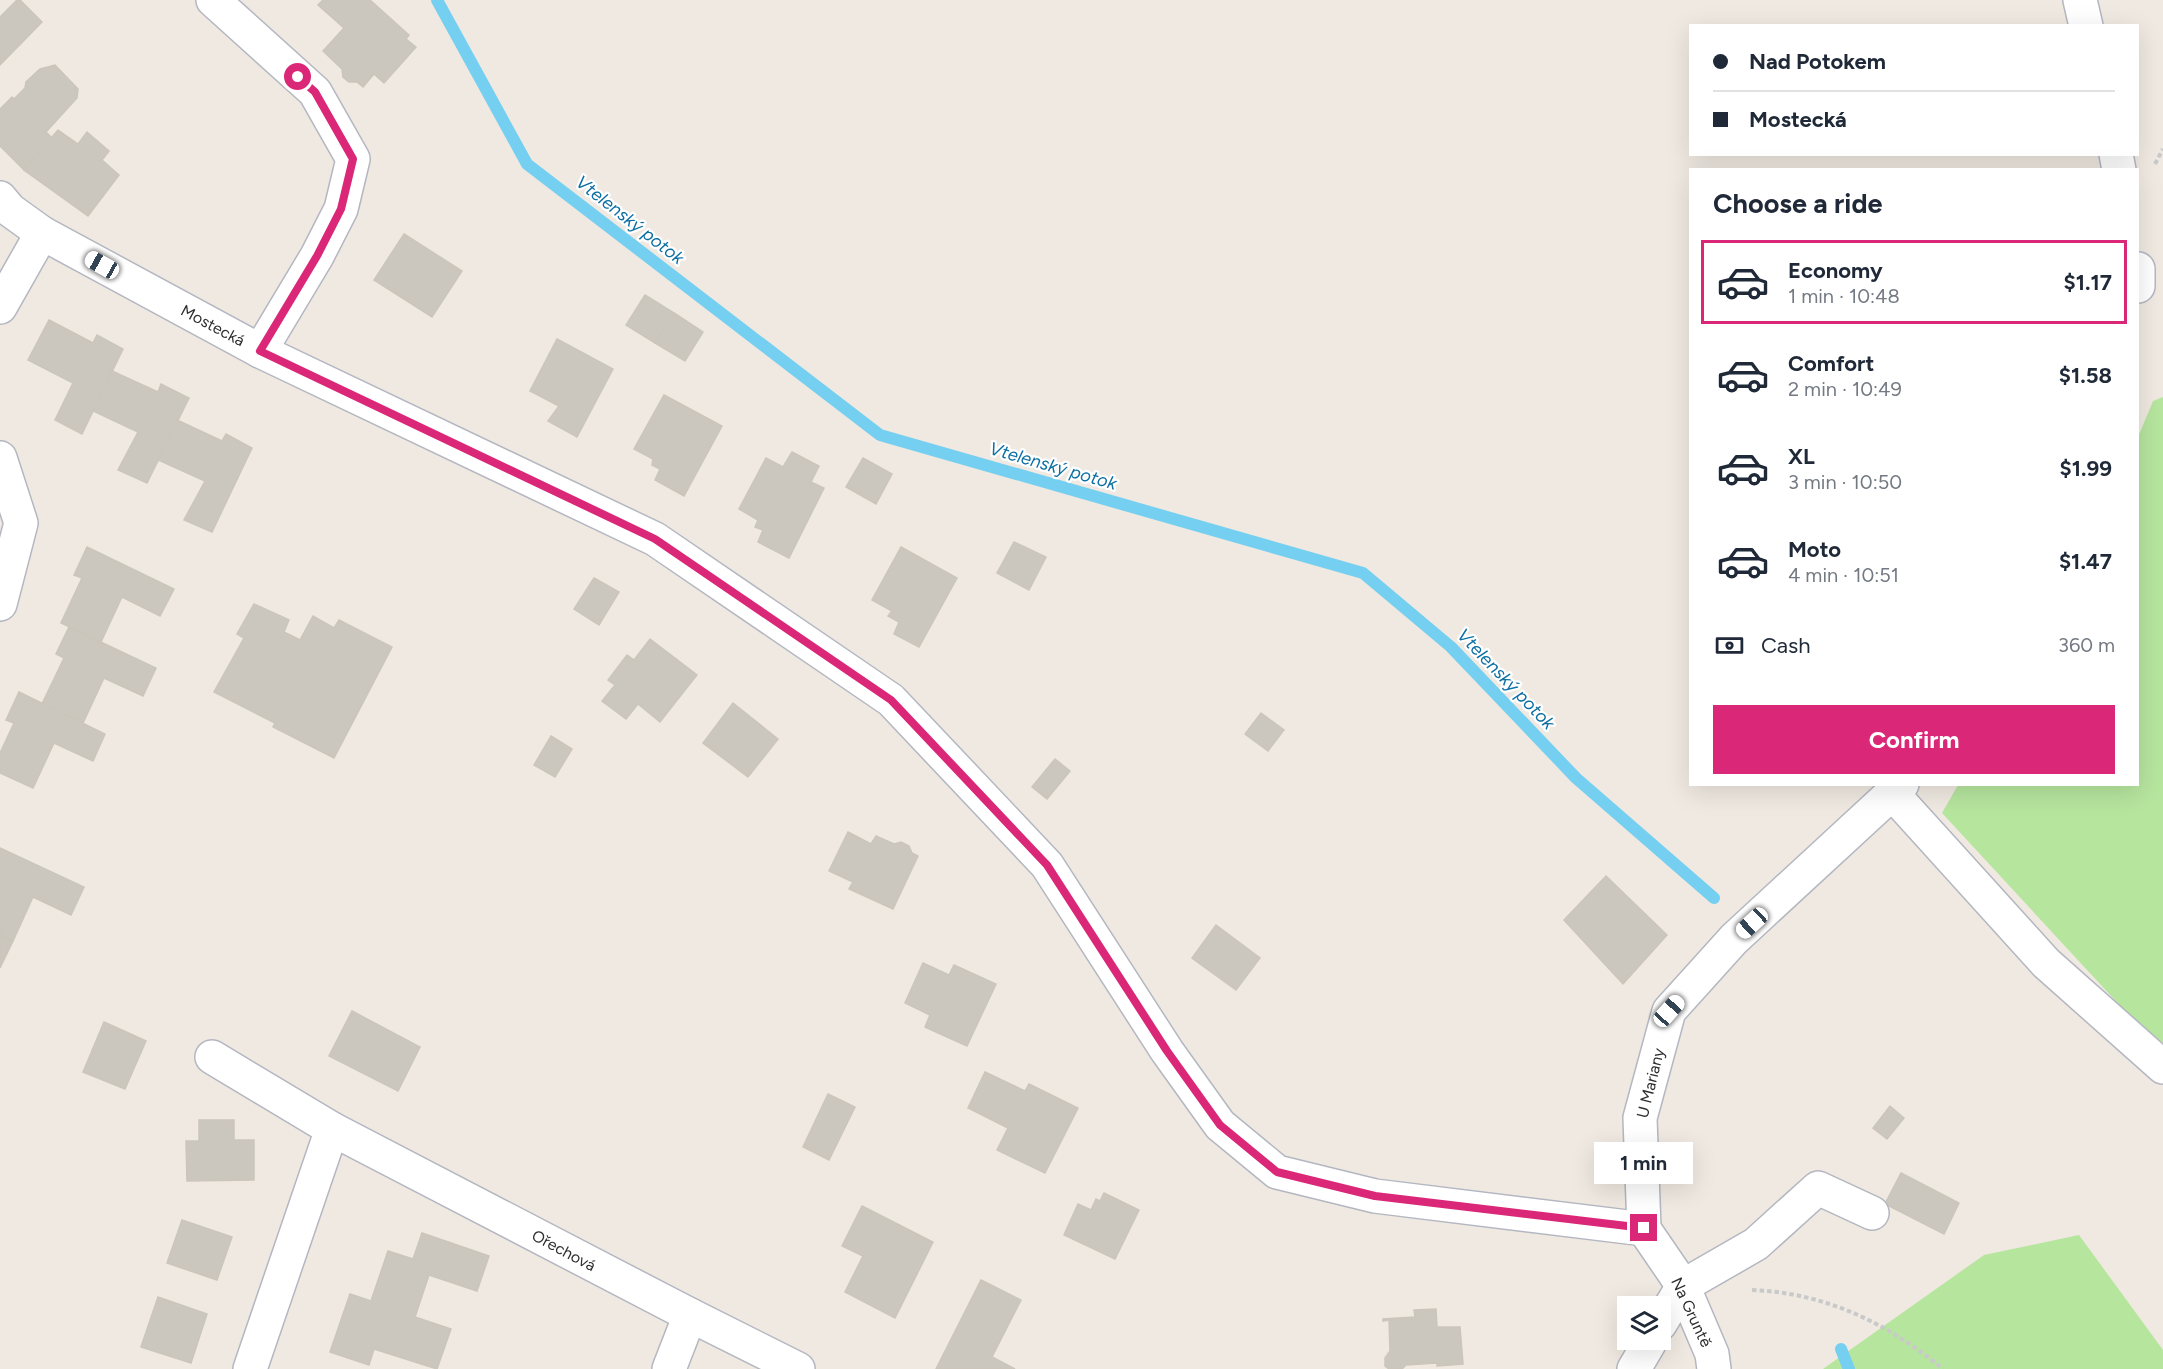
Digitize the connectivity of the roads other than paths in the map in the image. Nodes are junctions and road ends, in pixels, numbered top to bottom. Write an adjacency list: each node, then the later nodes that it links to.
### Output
1 (213, 0): 7 (street)
2 (2080, 0): 3 (street)
3 (2086, 24)
4 (0, 198): 5 (street, Mostecká)
5 (42, 233): 6 (street); 7 (street, Mostecká)
6 (0, 307)
7 (260, 351): 15 (street, Mostecká)
8 (0, 458): 9 (street)
9 (0, 604)
10 (1897, 789): 12 (street); 15 (street, U Mariany)
11 (212, 1057): 13 (street, Ořechová)
12 (2163, 1067)
13 (332, 1128): 18 (street, Ořechová); 20 (street)
14 (1872, 1213): 16 (street)
15 (1644, 1228): 16 (street, Na Gruntě)
16 (1683, 1286): 17 (street); 24 (street, Na Gruntě)
17 (1671, 1306)
18 (690, 1315): 21 (street); 22 (street, Ořechová)
19 (1645, 1350): 23 (street)
20 (250, 1369)
21 (669, 1369)
22 (798, 1369)
23 (1634, 1369)
24 (1714, 1369)

